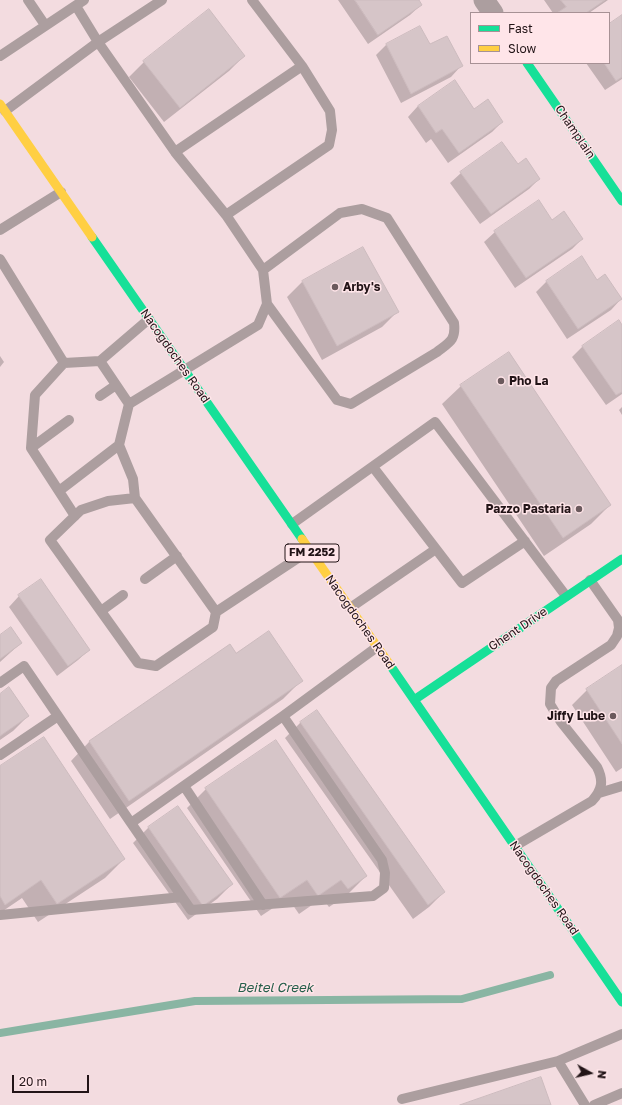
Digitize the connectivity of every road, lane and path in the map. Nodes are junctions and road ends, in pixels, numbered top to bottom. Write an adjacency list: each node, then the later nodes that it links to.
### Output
1 (28, 0): 7 (lane)
2 (162, 0): 8 (lane)
3 (252, 0): 11 (lane)
4 (484, 0): 6 (street)
5 (80, 3): 7 (lane); 8 (lane)
6 (492, 12)
7 (45, 25): 9 (lane)
8 (98, 42): 12 (lane); 13 (lane)
9 (0, 56)
10 (528, 64): 15 (main road, Champlain)
11 (302, 66): 13 (lane); 16 (lane)
12 (1, 107): 14 (main road, Nacogdoches Road / FM 2252)
13 (175, 152): 16 (lane)
14 (61, 192): 17 (lane); 21 (main road, Nacogdoches Road / FM 2252)
15 (622, 201)
16 (226, 215): 19 (lane)
17 (0, 230)
18 (0, 260): 23 (lane)
19 (263, 270): 20 (lane); 20 (lane)
20 (267, 304): 24 (lane)
21 (149, 319): 22 (lane); 24 (main road, Nacogdoches Road / FM 2252)
22 (100, 361): 23 (lane); 25 (lane)
23 (64, 363): 30 (lane)
24 (184, 370): 27 (lane); 35 (main road, Nacogdoches Road / FM 2252)
25 (116, 385): 26 (lane); 27 (lane)
26 (100, 396)
27 (129, 404): 29 (lane)
28 (69, 420): 30 (lane)
29 (119, 445): 32 (lane); 33 (lane)
30 (31, 448): 32 (lane)
31 (372, 467): 35 (lane); 36 (lane); 37 (lane)
32 (59, 491): 34 (lane)
33 (135, 498): 34 (lane); 39 (lane)
34 (75, 516): 46 (lane)
35 (292, 524): 38 (main road, Nacogdoches Road / FM 2252)
36 (525, 541): 37 (lane); 44 (lane)
37 (436, 549): 45 (lane)
38 (310, 550): 45 (main road, Nacogdoches Road / FM 2252); 47 (lane)
39 (177, 556): 41 (lane); 47 (lane)
40 (622, 558): 42 (main road, Ghent Drive)
41 (145, 579)
42 (590, 580): 44 (main road, Ghent Drive); 48 (lane)
43 (123, 595): 46 (lane)
44 (566, 596): 51 (main road, Ghent Drive)
45 (350, 608): 49 (main road, Nacogdoches Road / FM 2252)
46 (101, 611): 47 (lane)
47 (216, 612)
48 (621, 628): 57 (lane)
49 (377, 646): 51 (main road, Nacogdoches Road / FM 2252); 53 (lane)
50 (0, 683): 52 (lane)
51 (414, 700): 59 (main road, Nacogdoches Road / FM 2252)
52 (58, 716): 54 (lane); 58 (lane)
53 (283, 716): 55 (lane); 61 (lane)
54 (0, 755)
55 (184, 786): 58 (lane); 61 (lane)
56 (622, 786): 57 (lane)
57 (599, 793): 59 (lane)
58 (131, 823): 60 (lane)
59 (515, 846): 63 (main road, Nacogdoches Road / FM 2252)
60 (182, 897): 61 (lane); 62 (lane)
61 (263, 905)
62 (0, 914)
63 (622, 1002)
64 (622, 1034): 65 (lane)
65 (558, 1061): 67 (lane); 68 (lane)
66 (622, 1093): 69 (lane)
67 (402, 1099)
68 (585, 1105)
69 (594, 1105)

